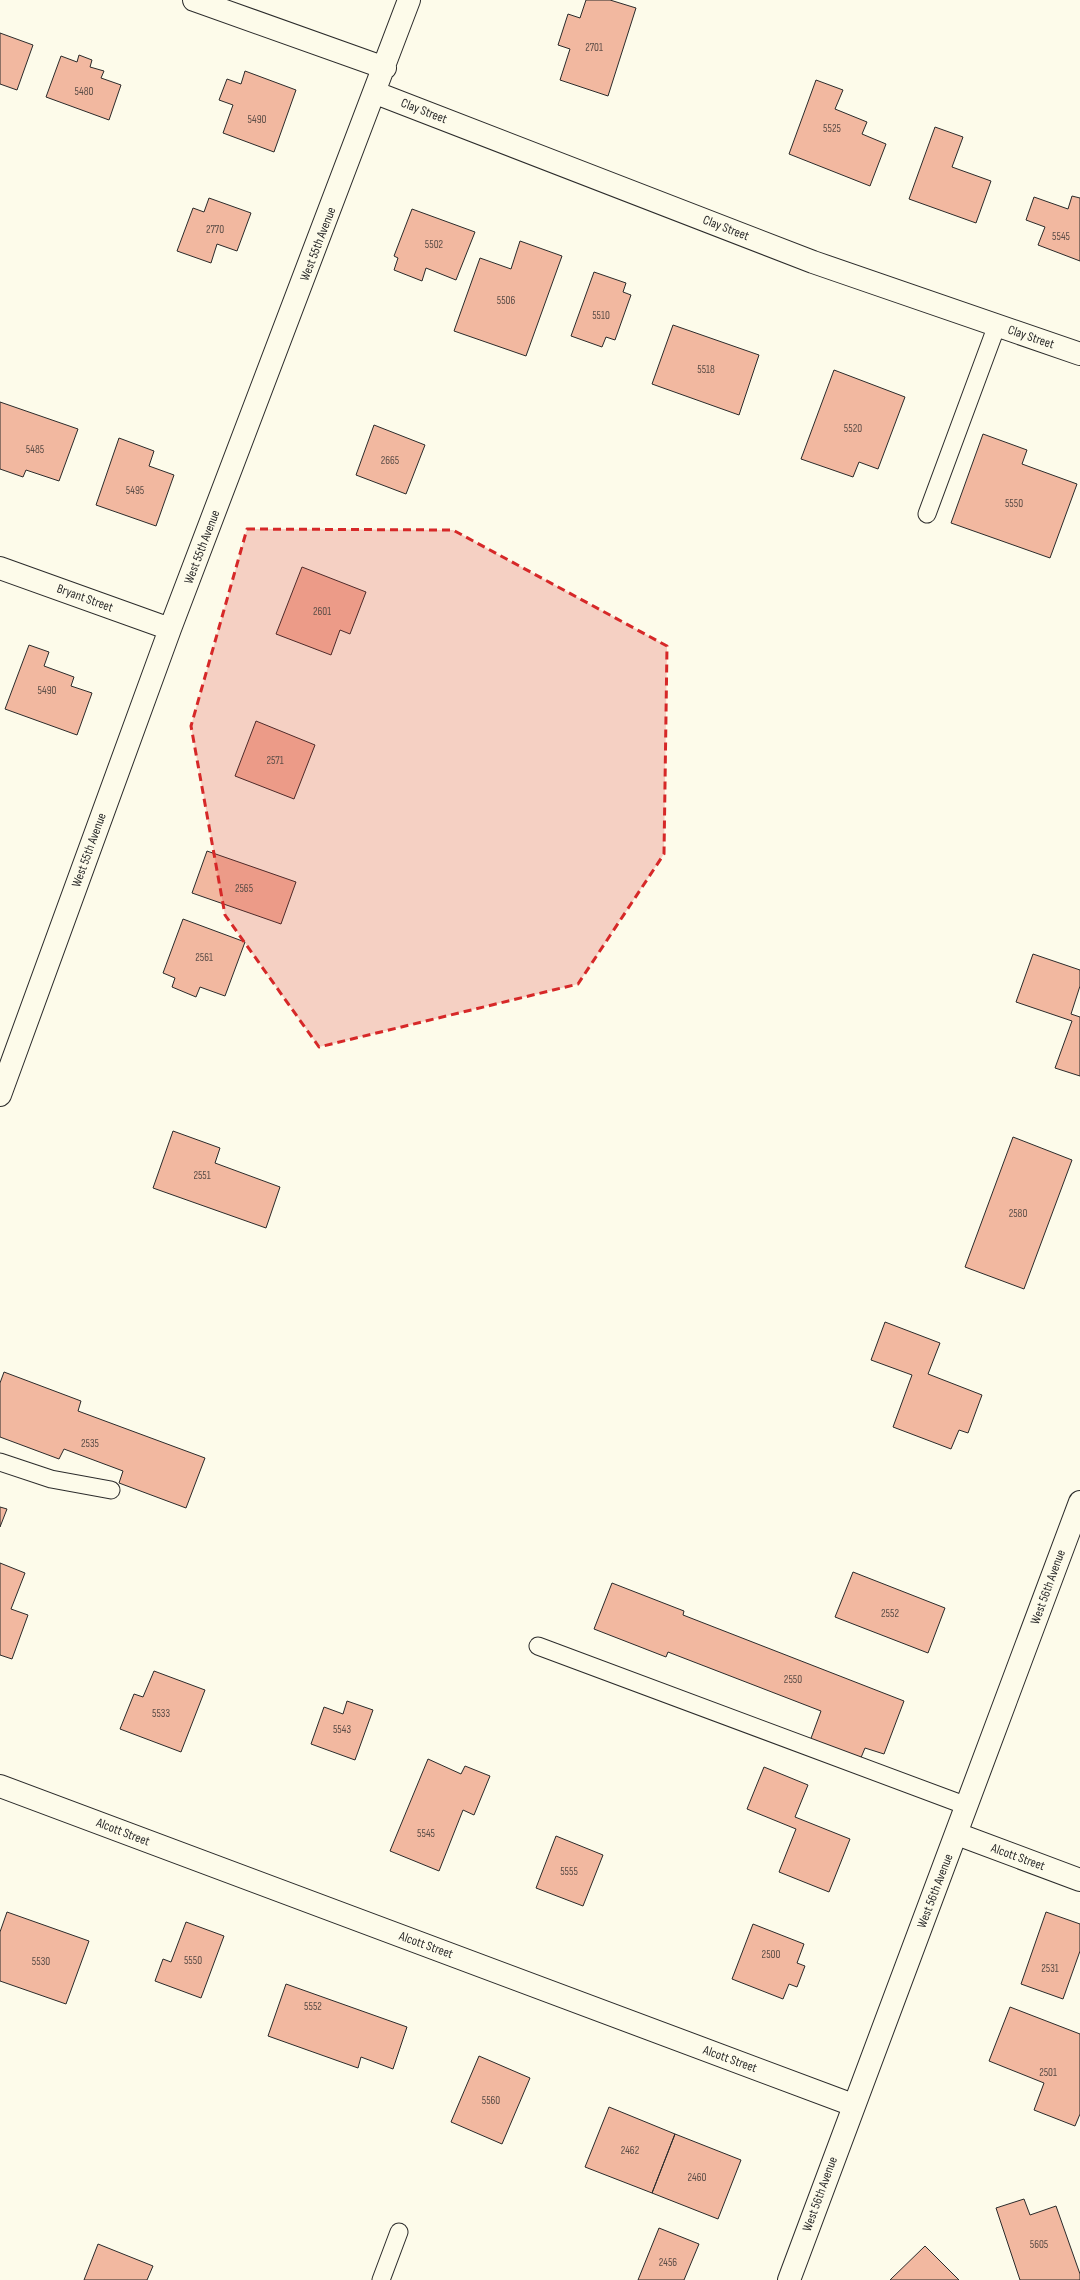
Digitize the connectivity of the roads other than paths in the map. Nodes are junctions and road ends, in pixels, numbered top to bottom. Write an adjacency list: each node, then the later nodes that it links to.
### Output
1 (194, 0): 3 (street)
2 (409, 0): 3 (street, West 55th Avenue)
3 (384, 68): 4 (street, West 55th Avenue)
4 (376, 92): 5 (street, Clay Street); 9 (street, West 55th Avenue)
5 (997, 325): 6 (street, Clay Street); 7 (lane)
6 (1080, 354)
7 (927, 514)
8 (0, 568): 9 (street, Bryant Street)
9 (170, 629): 10 (street, West 55th Avenue)
10 (0, 1095)
11 (0, 1462): 12 (lane)
12 (111, 1490)
13 (1080, 1502): 16 (street, West 56th Avenue)
14 (538, 1646): 16 (lane)
15 (0, 1786): 19 (street, Alcott Street)
16 (967, 1806): 17 (street, West 56th Avenue)
17 (957, 1834): 18 (street, Alcott Street); 19 (street, West 56th Avenue)
18 (1080, 1880)
19 (853, 2105): 22 (street, West 56th Avenue)
20 (399, 2232): 21 (lane)
21 (381, 2280)
22 (789, 2280)

